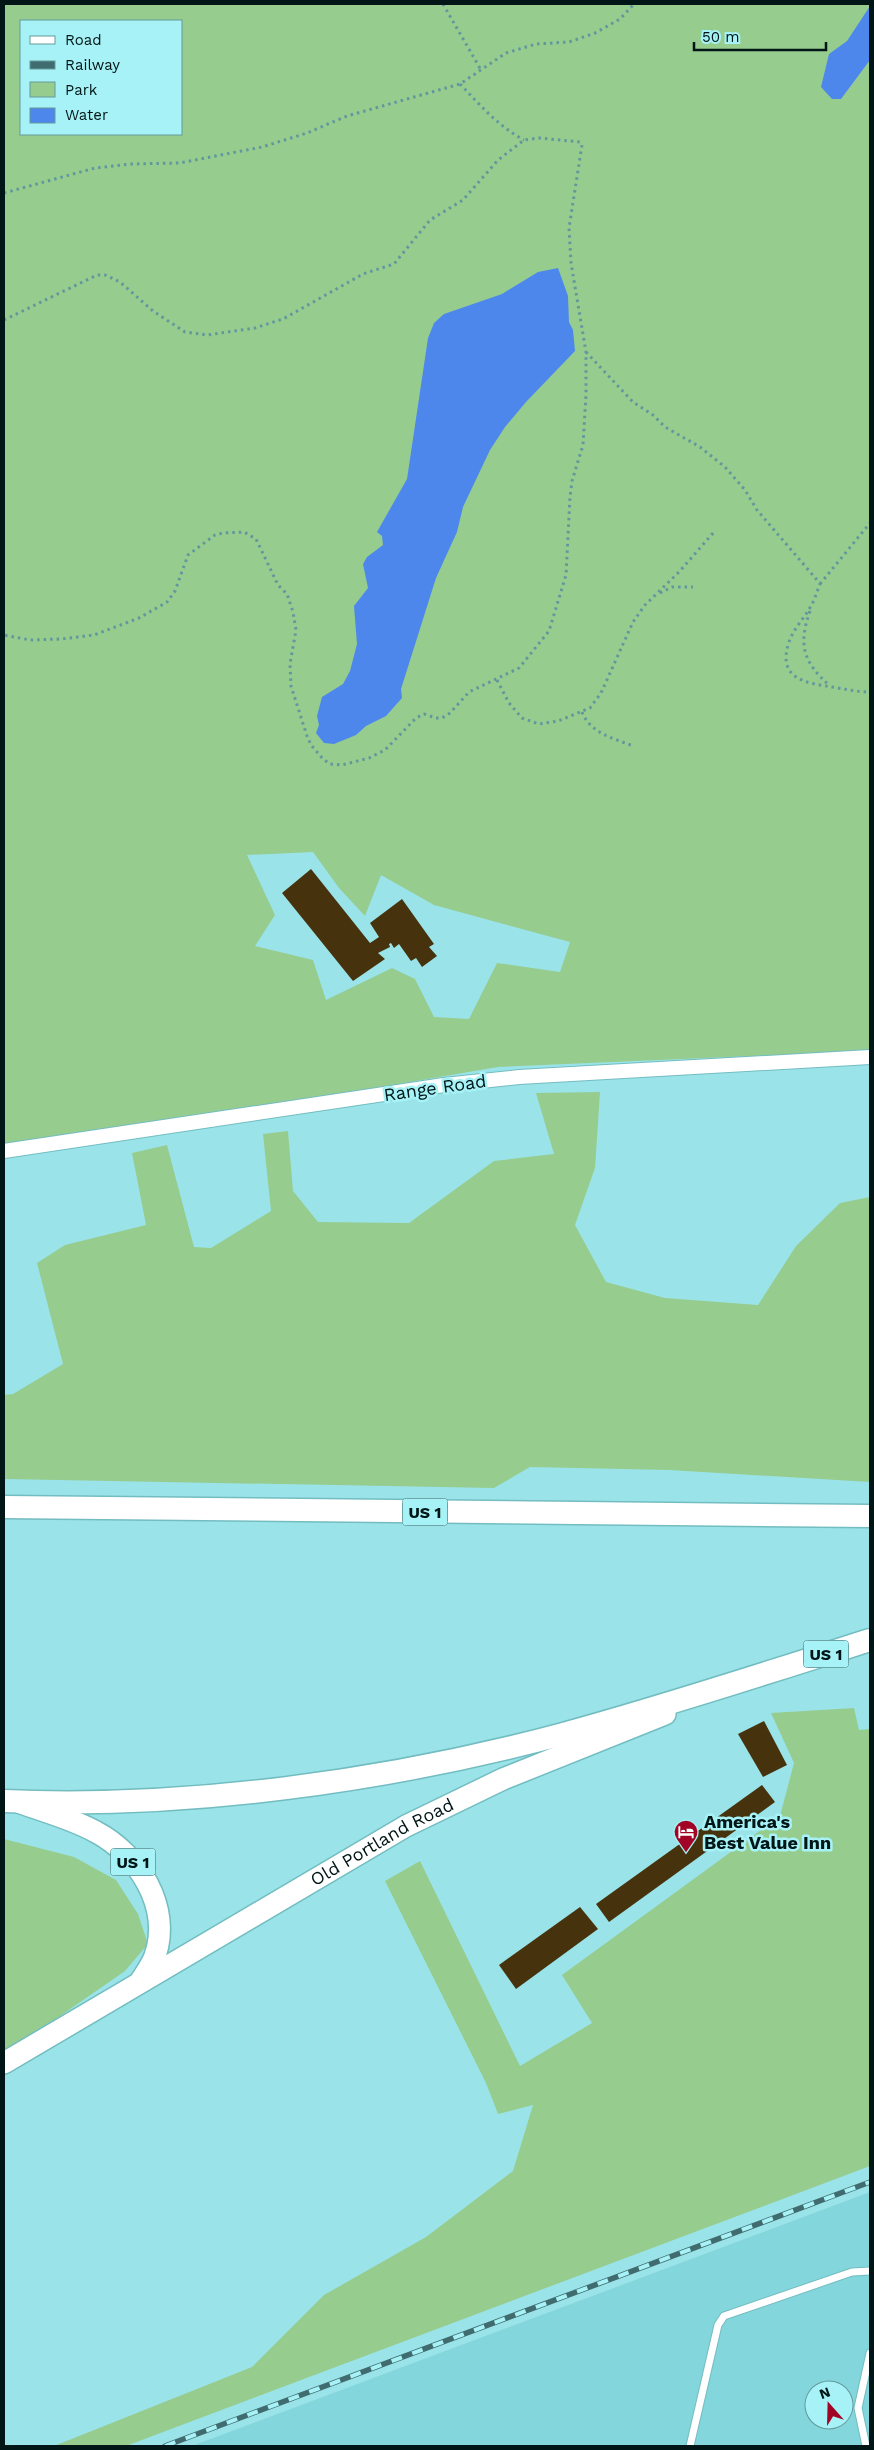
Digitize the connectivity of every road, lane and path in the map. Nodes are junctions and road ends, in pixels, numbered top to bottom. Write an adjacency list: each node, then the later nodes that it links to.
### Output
1 (443, 4): 3 (path)
2 (634, 4): 3 (path)
3 (481, 70): 4 (path)
4 (460, 84): 5 (path); 6 (path)
5 (524, 140): 7 (path); 8 (path)
6 (4, 192)
7 (4, 320)
8 (586, 352): 11 (path); 16 (path)
9 (870, 523): 11 (path)
10 (714, 532): 13 (path)
11 (820, 584): 14 (path)
12 (693, 587): 13 (path)
13 (655, 595): 19 (path)
14 (812, 605): 17 (path); 17 (path)
15 (4, 635): 16 (path)
16 (497, 680): 19 (path)
17 (831, 687): 18 (path)
18 (870, 692)
19 (582, 712): 20 (path)
20 (633, 746)
21 (870, 1057): 22 (street, Range Road)
22 (4, 1151)
23 (4, 1506): 24 (highway, US 1)
24 (870, 1516)
25 (870, 1640): 26 (highway, US 1)
26 (782, 1668): 27 (highway); 28 (main road, Old Portland Road / US 1)
27 (10, 1801): 28 (main road, US 1)
28 (138, 1984): 29 (main road, Old Portland Road / US 1)
29 (4, 2063)
30 (870, 2272): 32 (lane)
31 (870, 2353): 33 (lane)
32 (690, 2446)
33 (866, 2446)

